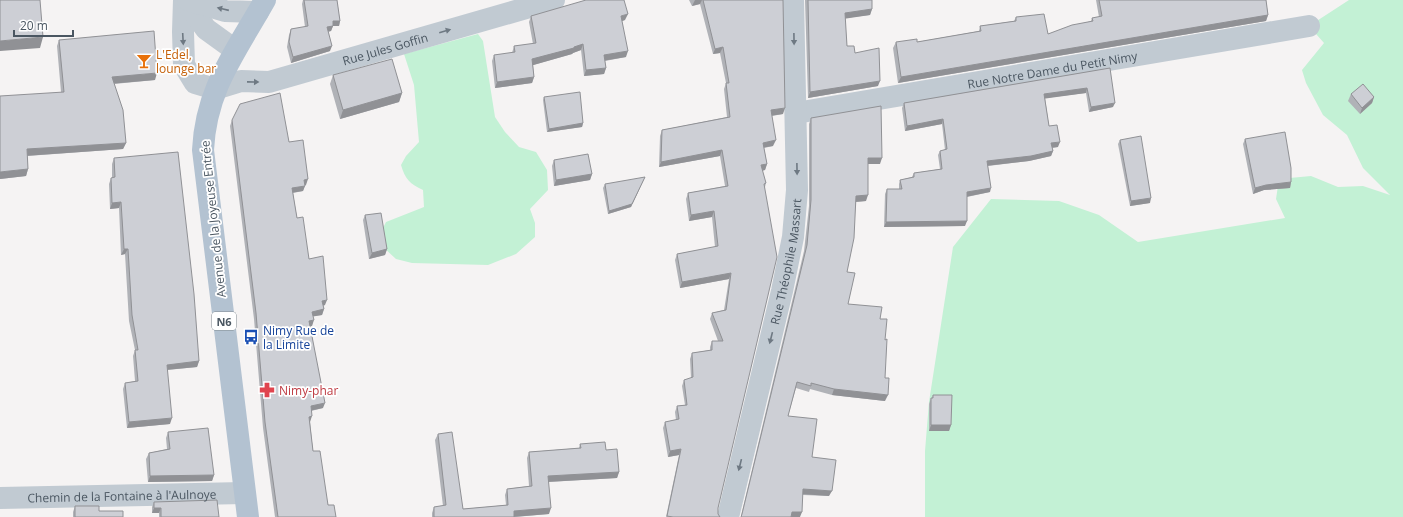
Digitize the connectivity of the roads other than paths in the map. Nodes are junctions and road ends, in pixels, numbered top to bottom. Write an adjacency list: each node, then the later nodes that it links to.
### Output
1 (186, 0): 4 (street, Avenue de la Joyeuse Entrée, one-way to 1); 6 (street); 7 (street, one-way to 7)
2 (554, 0): 7 (street, Rue Jules Goffin, one-way to 2)
3 (793, 0): 8 (street, Rue Théophile Massart, one-way to 8)
4 (262, 6): 6 (main road, Avenue de la Joyeuse Entrée / N6)
5 (1309, 26): 8 (street, Rue Notre Dame du Petit Nimy)
6 (234, 50): 7 (main road, Avenue de la Joyeuse Entrée / N6)
7 (215, 89): 9 (main road, Avenue de la Joyeuse Entrée / N6)
8 (796, 114): 12 (street, Rue Théophile Massart, one-way to 12)
9 (244, 492): 10 (street, Chemin de la Fontaine à l'Aulnoye); 11 (main road, N6)
10 (0, 498)
11 (248, 517)
12 (728, 517)

